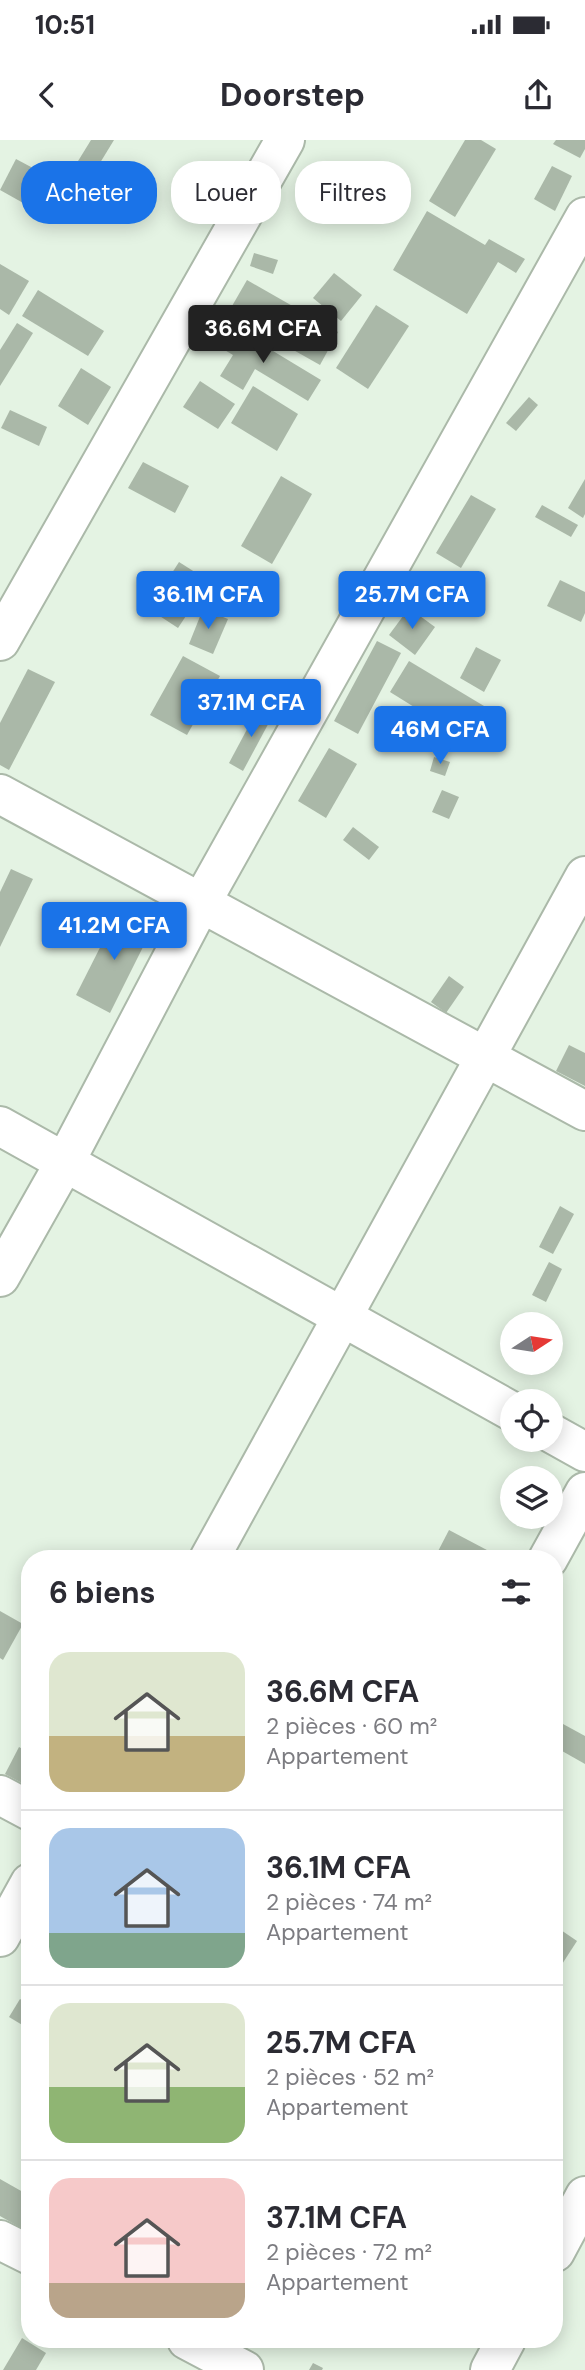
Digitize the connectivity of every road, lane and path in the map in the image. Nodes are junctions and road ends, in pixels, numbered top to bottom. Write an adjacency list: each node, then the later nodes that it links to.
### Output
1 (285, 140): 3 (street)
2 (585, 218): 6 (street)
3 (0, 640)
4 (0, 794): 6 (street)
5 (585, 876): 7 (street)
6 (201, 903): 7 (street); 10 (street)
7 (485, 1056): 8 (street); 12 (street)
8 (585, 1111)
9 (0, 1126): 10 (street)
10 (65, 1162): 11 (street); 12 (street)
11 (0, 1277)
12 (343, 1317): 13 (street); 17 (street)
13 (500, 1405)
14 (563, 1440): 15 (street)
15 (585, 1452)
16 (585, 1492): 18 (street)
17 (214, 1550)
18 (553, 1550)
19 (0, 1795): 20 (street)
20 (21, 1806)
21 (21, 1899): 22 (street)
22 (0, 1937)
23 (585, 2196): 24 (street)
24 (563, 2237)
25 (0, 2239): 26 (street)
26 (21, 2250)
27 (202, 2348): 29 (street)
28 (502, 2348): 30 (street)
29 (244, 2370)
30 (490, 2370)

